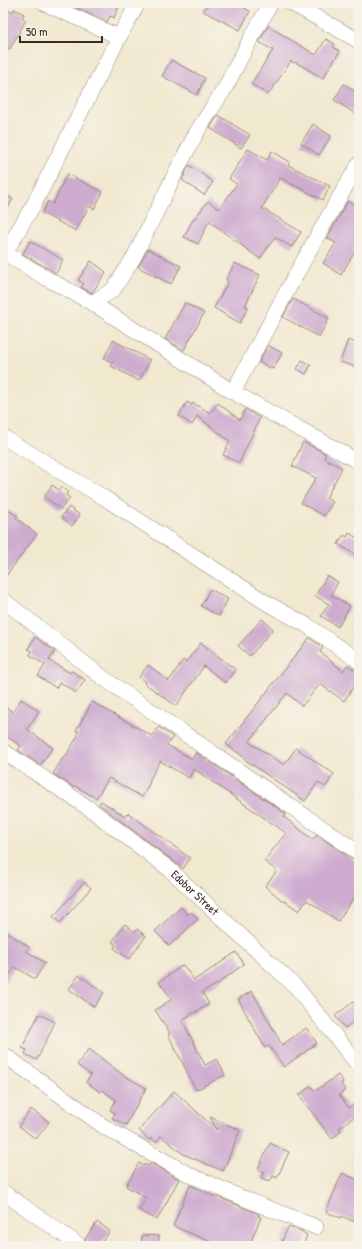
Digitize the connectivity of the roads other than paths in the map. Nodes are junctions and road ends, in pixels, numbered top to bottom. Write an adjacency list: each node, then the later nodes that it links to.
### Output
1 (44, 3): 5 (street)
2 (138, 3): 5 (street)
3 (271, 3): 9 (street)
4 (291, 3): 6 (street)
5 (119, 37): 8 (street)
6 (359, 41)
7 (359, 164): 10 (street)
8 (4, 252): 9 (street)
9 (92, 303): 10 (street)
10 (233, 392): 12 (street)
11 (3, 438): 14 (street)
12 (359, 462)
13 (3, 600): 16 (street)
14 (359, 661)
15 (3, 751): 18 (street, Edobor Street)
16 (359, 853)
17 (3, 1054): 20 (street)
18 (359, 1066)
19 (3, 1192): 21 (street)
20 (316, 1227)
21 (80, 1246)

